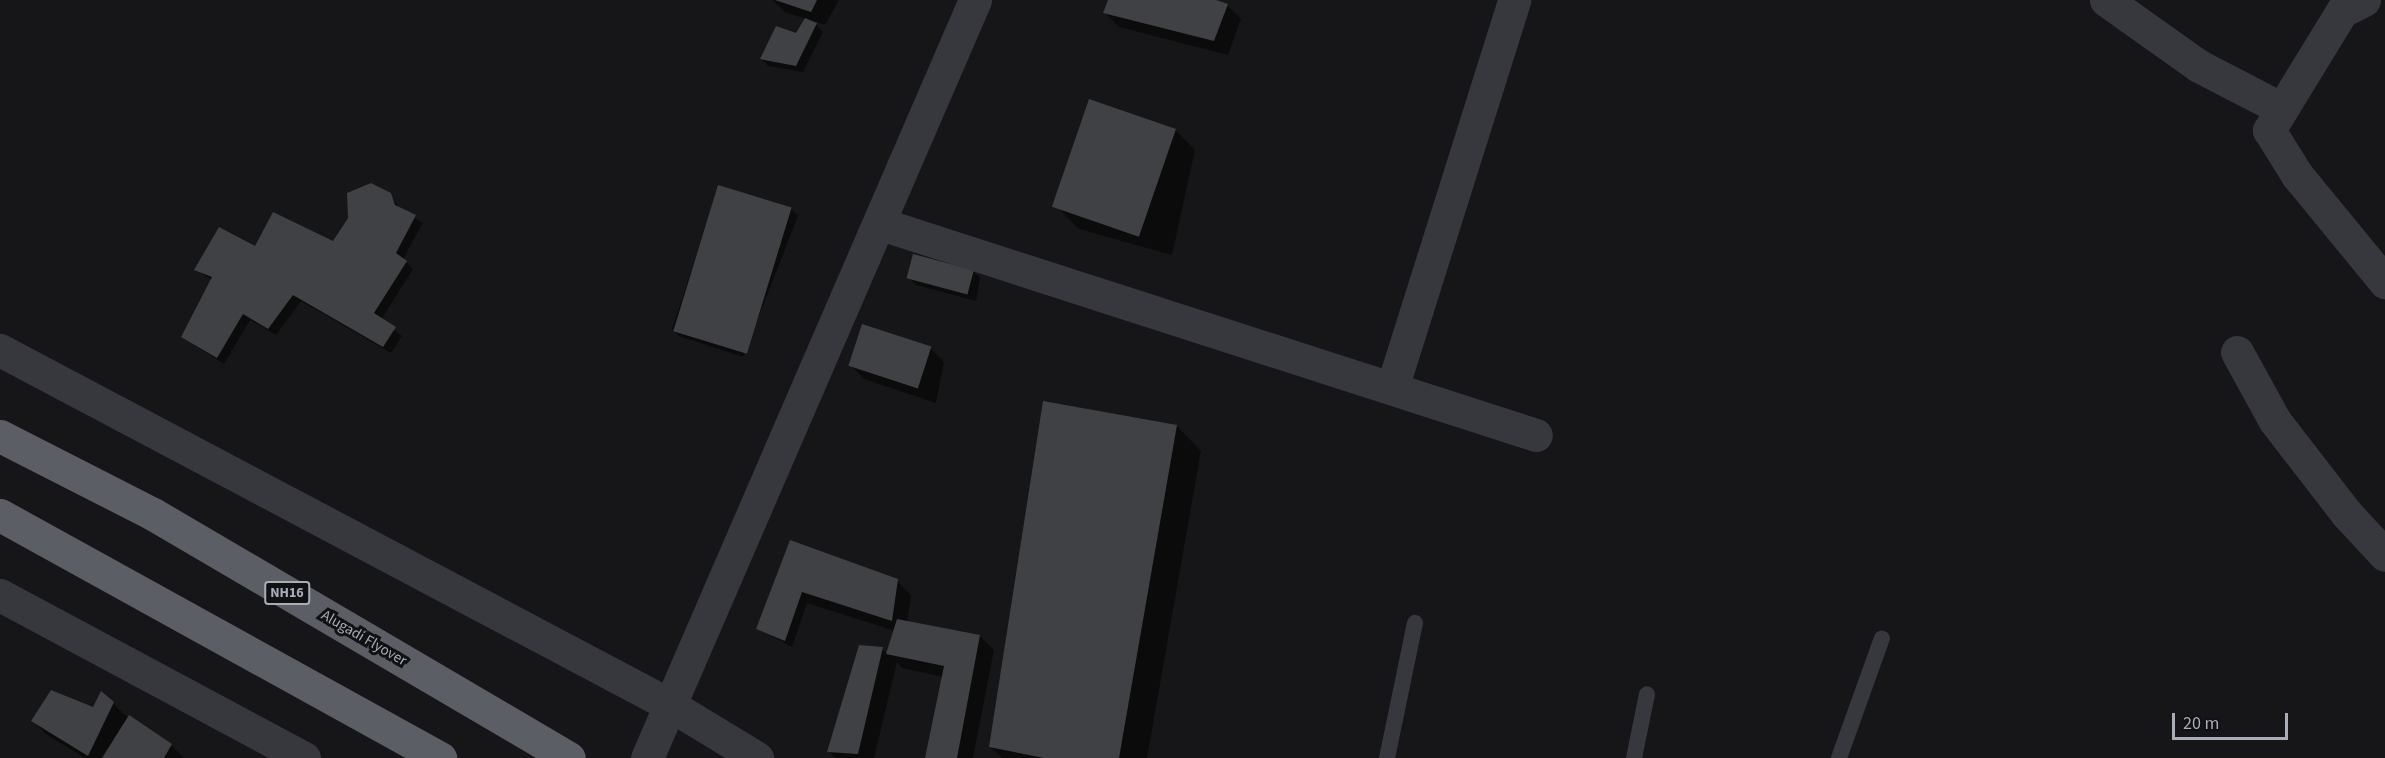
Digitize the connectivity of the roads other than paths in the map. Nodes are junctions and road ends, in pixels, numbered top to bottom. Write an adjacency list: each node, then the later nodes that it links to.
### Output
1 (975, 0): 6 (street)
2 (1514, 0): 10 (street)
3 (2106, 0): 5 (street)
4 (2364, 0): 5 (street)
5 (2282, 109): 7 (street)
6 (881, 224): 10 (street); 19 (street)
7 (2385, 282)
8 (0, 350): 19 (street)
9 (2237, 352): 14 (street)
10 (1392, 388): 11 (street)
11 (1536, 435)
12 (0, 436): 22 (highway, Alugadi Flyover / NH16)
13 (0, 515): 21 (highway)
14 (2385, 555)
15 (0, 595): 20 (street)
16 (1415, 623): 25 (lane)
17 (1882, 638): 27 (lane)
18 (1647, 694): 26 (lane)
19 (670, 705): 23 (street); 24 (street)
20 (304, 758)
21 (440, 758)
22 (569, 758)
23 (647, 758)
24 (757, 758)
25 (1387, 758)
26 (1634, 758)
27 (1839, 758)

